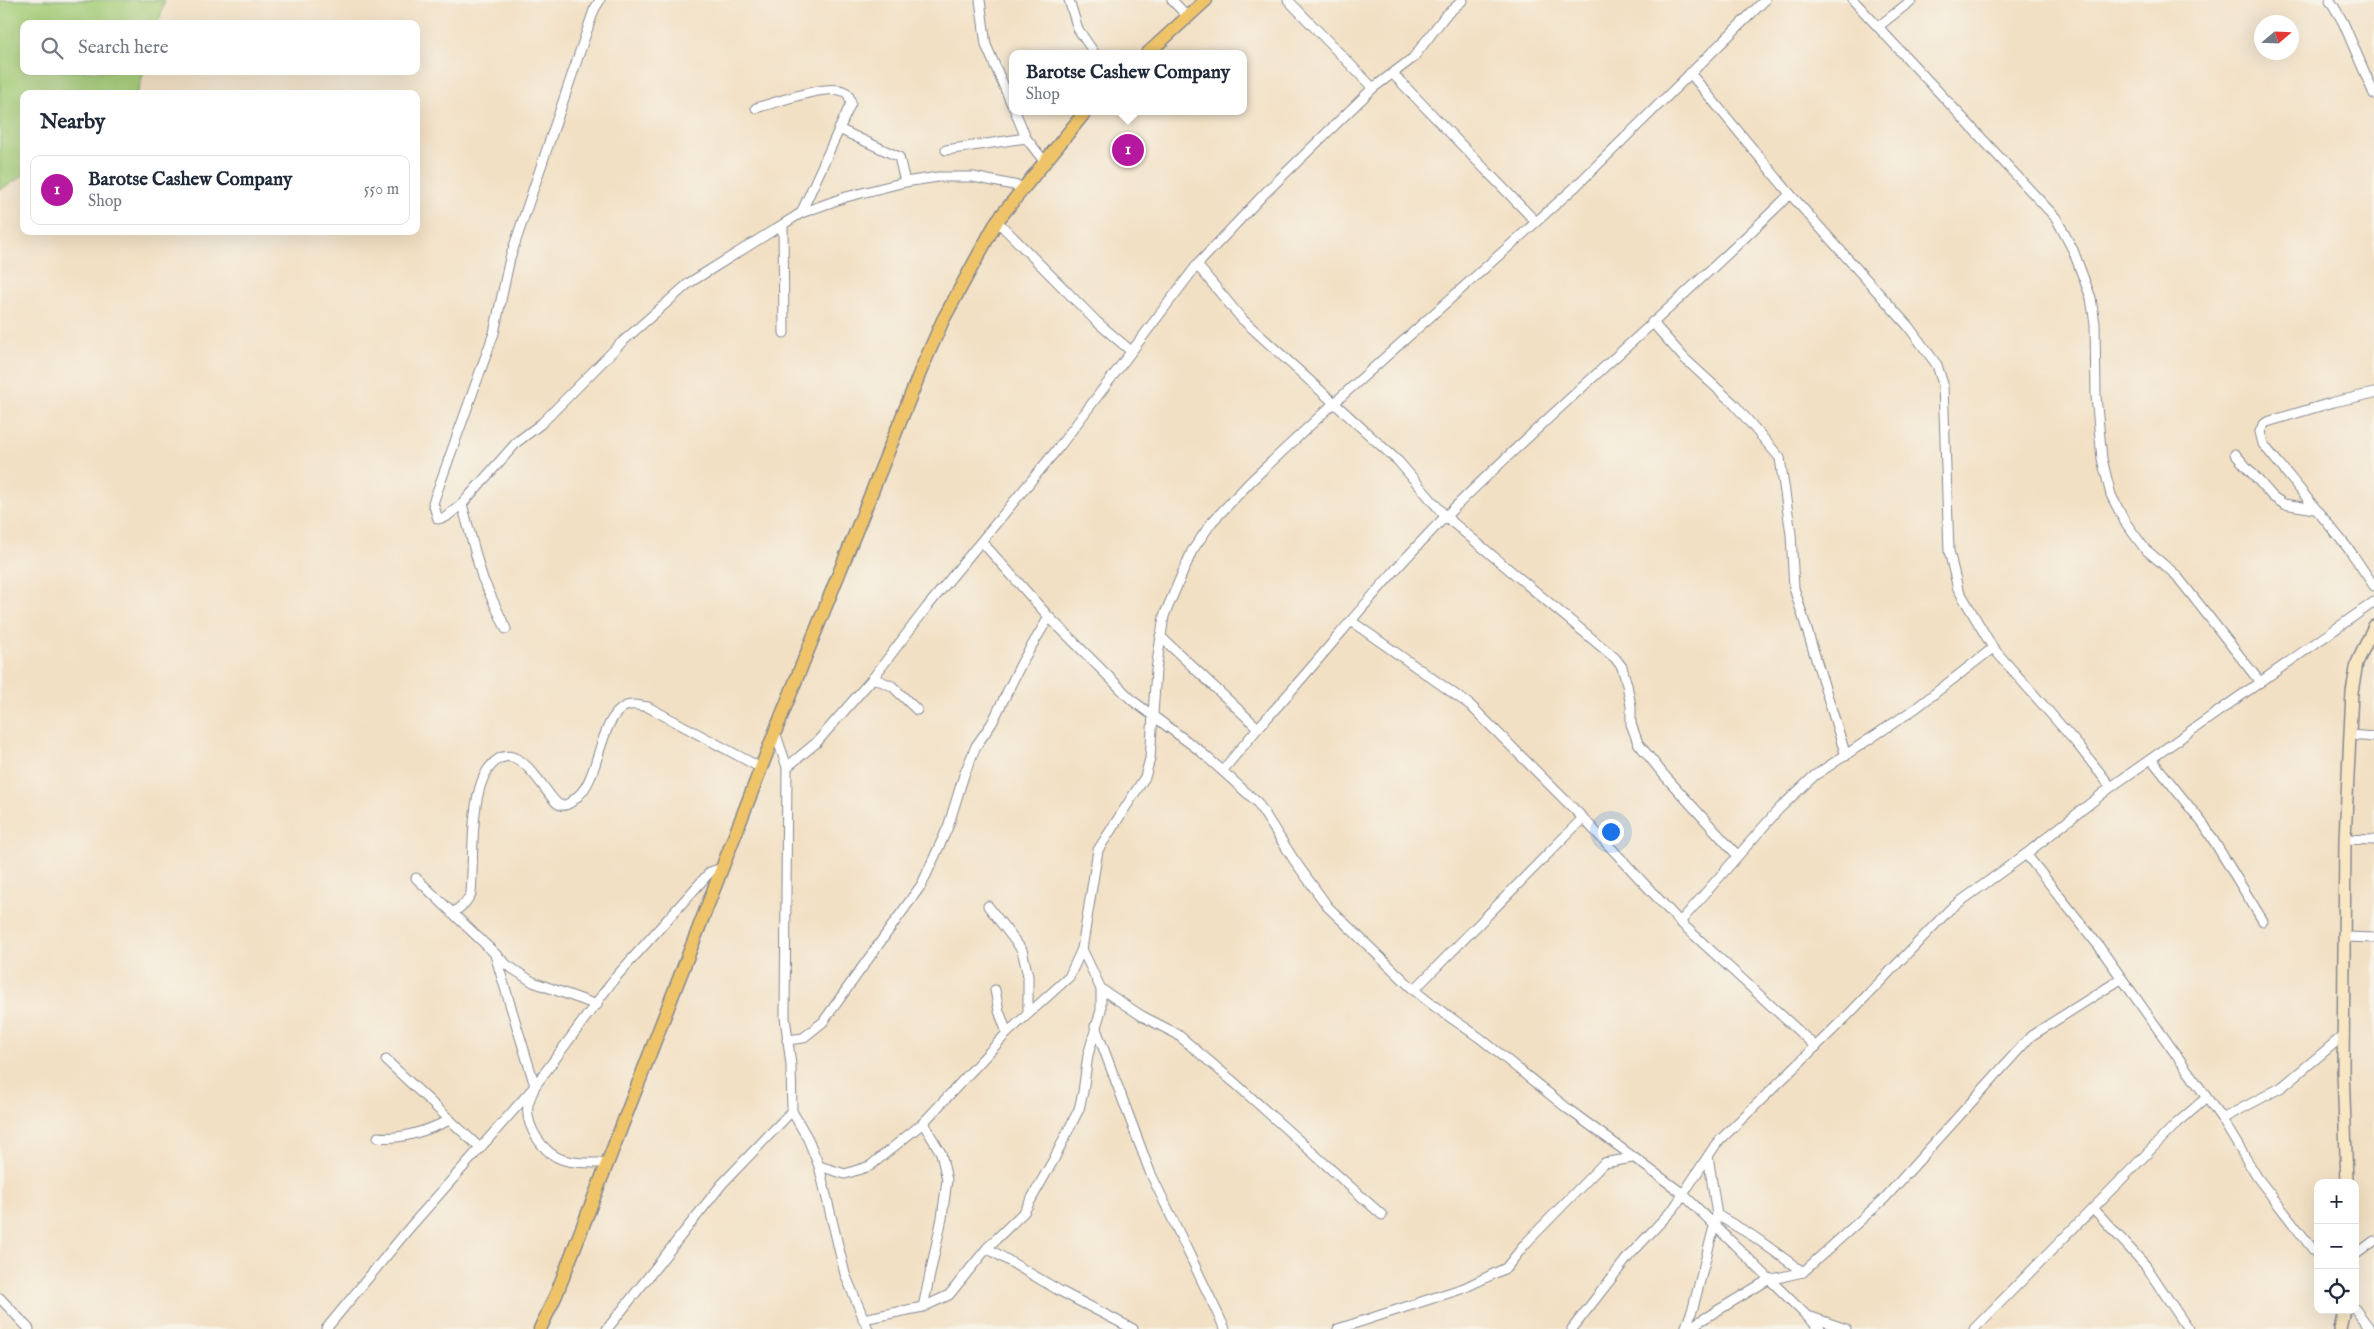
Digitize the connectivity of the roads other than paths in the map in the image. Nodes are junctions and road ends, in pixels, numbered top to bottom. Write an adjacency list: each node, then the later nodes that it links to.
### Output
1 (600, 0): 42 (street)
2 (980, 0): 20 (street)
3 (1069, 0): 14 (street)
4 (1172, 0): 12 (street)
5 (1206, 0): 12 (main road)
6 (1288, 0): 18 (street)
7 (1463, 0): 17 (street)
8 (1765, 0): 16 (street)
9 (1853, 0): 13 (street)
10 (1912, 0): 13 (street)
11 (2330, 0): 19 (street)
12 (1187, 16): 15 (main road)
13 (1879, 26): 55 (street)
14 (1092, 50)
15 (1151, 50)
16 (1690, 73): 30 (street); 33 (street)
17 (1393, 74): 18 (street); 33 (street)
18 (1373, 88): 35 (street)
19 (2374, 94)
20 (1009, 98)
21 (756, 108): 24 (street)
22 (1017, 115): 25 (street)
23 (1083, 115): 27 (main road)
24 (839, 129): 28 (street); 31 (street)
25 (1026, 138): 26 (street); 27 (street)
26 (946, 150)
27 (1044, 161): 29 (main road)
28 (905, 182): 29 (street); 31 (street)
29 (1024, 186): 32 (main road)
30 (1790, 194): 36 (street); 53 (street)
31 (801, 213): 34 (street)
32 (996, 221): 38 (street); 59 (main road)
33 (1536, 222): 40 (street)
34 (783, 225): 37 (street); 42 (street)
35 (1197, 265): 38 (street); 40 (street)
36 (1652, 322): 44 (street); 62 (street)
37 (784, 333)
38 (1131, 351): 45 (street)
39 (2374, 394): 43 (street)
40 (1333, 404): 44 (street); 52 (street)
41 (2235, 454): 43 (street)
42 (462, 504): 51 (street)
43 (2315, 509): 46 (street)
44 (1445, 516): 49 (street); 72 (street)
45 (983, 543): 48 (street); 54 (street)
46 (2374, 586)
47 (2374, 602): 55 (street)
48 (1049, 617): 57 (street); 92 (street)
49 (1351, 621): 58 (street); 68 (street)
50 (2374, 626): 60 (main road)
51 (506, 629)
52 (1160, 636): 57 (street); 58 (street)
53 (1993, 648): 62 (street); 67 (street)
54 (873, 678): 56 (street); 64 (street)
55 (2260, 682): 63 (street)
56 (917, 710)
57 (1154, 716): 66 (street); 81 (street)
58 (1258, 728): 66 (street)
59 (775, 732): 64 (street); 65 (main road)
60 (2350, 735): 61 (street); 69 (main road)
61 (2374, 738)
62 (1846, 756): 72 (street)
63 (2152, 760): 67 (street); 77 (street)
64 (787, 767): 92 (street)
65 (761, 768): 73 (main road); 76 (street)
66 (1223, 770): 86 (street)
67 (2111, 787): 71 (street)
68 (1583, 818): 78 (street); 86 (street)
69 (2346, 839): 70 (street); 79 (main road)
70 (2374, 840)
71 (2026, 854): 83 (street); 93 (street)
72 (1737, 855): 78 (street)
73 (722, 868): 87 (street); 105 (main road)
74 (416, 878): 76 (street)
75 (988, 906): 88 (street)
76 (452, 914): 82 (street)
77 (2263, 921)
78 (1680, 922): 93 (street)
79 (2346, 937): 80 (street); 91 (main road)
80 (2374, 938)
81 (1082, 949): 84 (street); 88 (street)
82 (495, 955): 87 (street); 95 (street)
83 (2120, 979): 96 (street); 117 (street)
84 (1100, 989): 89 (street); 110 (street)
85 (995, 990): 90 (street)
86 (1414, 990): 104 (street)
87 (597, 1005): 95 (street)
88 (1028, 1013): 90 (street)
89 (1095, 1025): 114 (street); 131 (street)
90 (1007, 1033): 100 (street)
91 (2344, 1035): 98 (street); 107 (main road)
92 (787, 1040): 97 (street)
93 (1816, 1047): 103 (street)
94 (386, 1060): 99 (street)
95 (535, 1086): 102 (street); 105 (street)
96 (2205, 1099): 98 (street); 109 (street)
97 (792, 1111): 106 (street); 128 (street)
98 (2222, 1119): 115 (street)
99 (450, 1120): 101 (street); 102 (street)
100 (923, 1123): 106 (street); 120 (street)
101 (378, 1136)
102 (480, 1148): 126 (street)
103 (1708, 1156): 108 (street); 111 (street)
104 (1632, 1158): 108 (street); 132 (street)
105 (606, 1163): 127 (main road)
106 (819, 1166): 124 (street)
107 (2348, 1179)
108 (1682, 1193): 112 (street); 133 (street)
109 (2093, 1208): 137 (street); 138 (street)
110 (1382, 1215)
111 (1717, 1215): 112 (street); 117 (street)
112 (1715, 1227): 118 (street); 134 (street)
113 (2374, 1241): 116 (street)
114 (987, 1248): 120 (street); 130 (street)
115 (2314, 1251)
116 (2359, 1252)
117 (1803, 1272): 118 (street)
118 (1768, 1280): 123 (street); 134 (street)
119 (0, 1298): 125 (street)
120 (923, 1306): 124 (street)
121 (2343, 1314): 139 (main road)
122 (2359, 1314): 140 (street)
123 (1810, 1317): 135 (street); 136 (street)
124 (863, 1319): 129 (street)
125 (29, 1329)
126 (326, 1329)
127 (540, 1329)
128 (607, 1329)
129 (868, 1329)
130 (1133, 1329)
131 (1225, 1329)
132 (1338, 1329)
133 (1572, 1329)
134 (1686, 1329)
135 (1820, 1329)
136 (1846, 1329)
137 (1974, 1329)
138 (2188, 1329)
139 (2340, 1329)
140 (2370, 1329)

